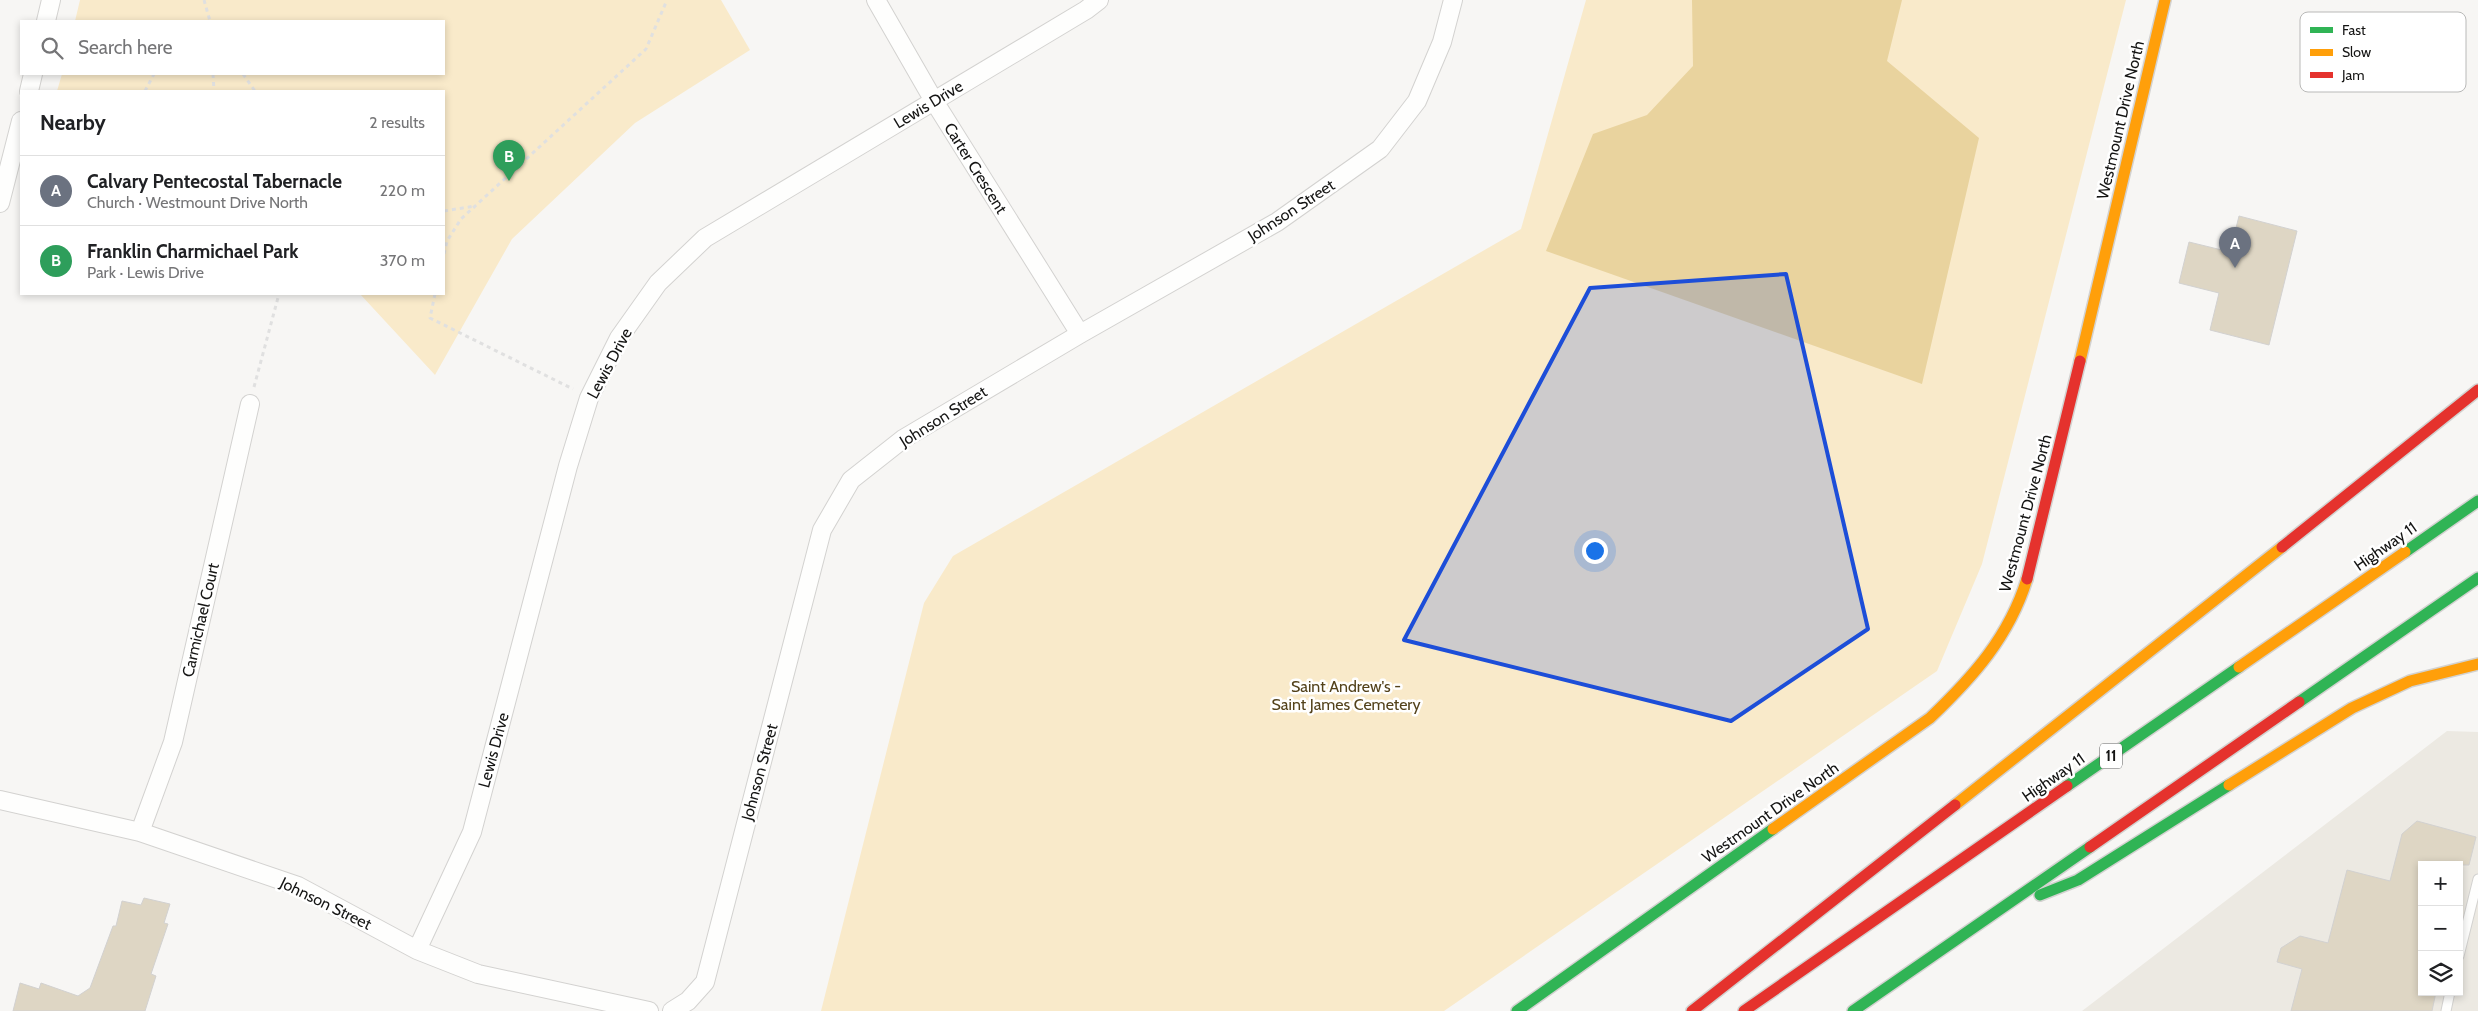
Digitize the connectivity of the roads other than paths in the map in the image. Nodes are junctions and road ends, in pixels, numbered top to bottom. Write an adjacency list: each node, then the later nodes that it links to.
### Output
1 (51, 0): 6 (street)
2 (876, 0): 9 (street, Carter Crescent)
3 (1099, 0): 9 (street, Lewis Drive)
4 (1453, 0): 12 (street, Johnson Street)
5 (2165, 0): 27 (main road, Westmount Drive North)
6 (46, 20)
7 (33, 75): 8 (street)
8 (29, 90)
9 (934, 100): 12 (street, Carter Crescent); 22 (street, Lewis Drive)
10 (20, 125): 11 (street)
11 (0, 203)
12 (1080, 334): 26 (street, Johnson Street)
13 (2478, 390): 28 (main road)
14 (250, 404): 19 (street, Carmichael Court)
15 (2478, 501): 29 (main road, Highway 11 / 11)
16 (2478, 578): 21 (main road)
17 (2478, 664): 21 (main road)
18 (0, 800): 19 (street, Johnson Street)
19 (140, 832): 22 (street, Johnson Street)
20 (2478, 879): 23 (lane)
21 (1992, 915): 30 (main road)
22 (417, 950): 25 (street, Johnson Street)
23 (2460, 951)
24 (2449, 996): 31 (lane)
25 (648, 1011)
26 (672, 1011)
27 (1517, 1011)
28 (1692, 1011)
29 (1744, 1011)
30 (1853, 1011)
31 (2446, 1011)

